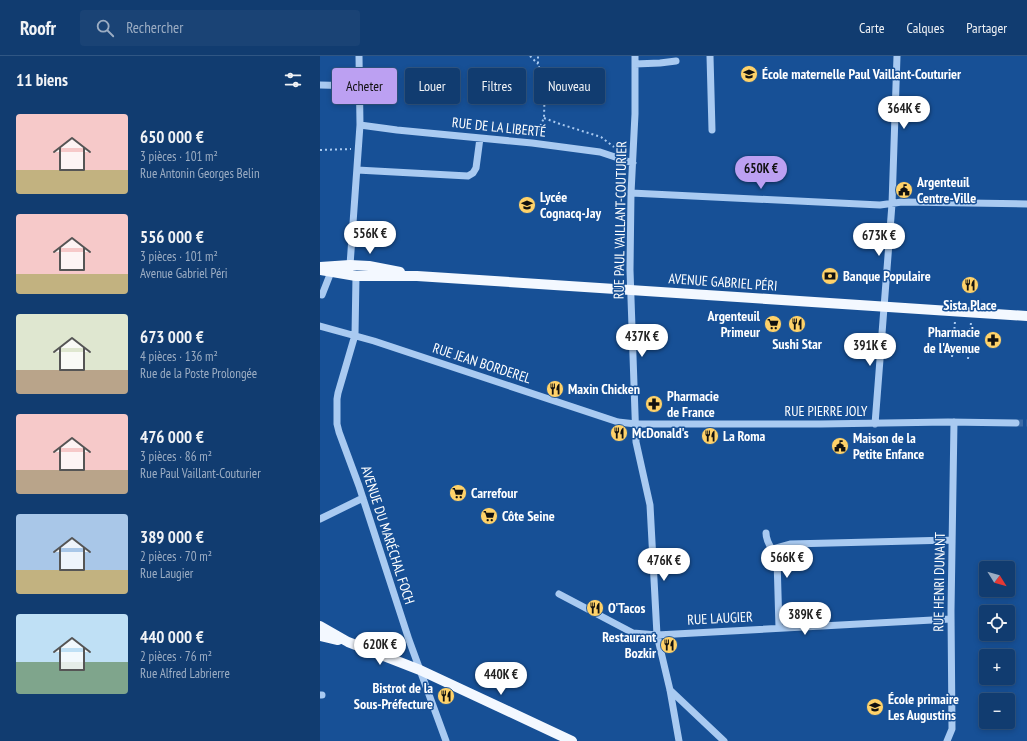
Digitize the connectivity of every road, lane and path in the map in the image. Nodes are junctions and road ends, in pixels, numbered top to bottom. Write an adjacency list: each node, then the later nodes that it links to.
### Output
1 (359, 56): 9 (street)
2 (530, 56): 8 (path)
3 (538, 56): 8 (path)
4 (710, 56): 15 (street)
5 (897, 56): 24 (street)
6 (635, 60): 7 (street); 21 (street, RUE PAUL VAILLANT-COUTURIER)
7 (676, 61)
8 (538, 65): 13 (path)
9 (359, 68)
10 (320, 85): 11 (street)
11 (332, 85)
12 (359, 104): 14 (street)
13 (544, 118): 17 (path); 20 (path)
14 (360, 125): 16 (street, RUE DE LA LIBERTÉ); 18 (street)
15 (712, 130)
16 (480, 138): 17 (street, RUE DE LA LIBERTÉ); 22 (street)
17 (532, 143): 20 (street, RUE DE LA LIBERTÉ)
18 (358, 148): 19 (path); 22 (street)
19 (320, 150)
20 (616, 158): 21 (street, RUE DE LA LIBERTÉ)
21 (633, 163): 23 (street, RUE PAUL VAILLANT-COUTURIER)
22 (357, 170): 26 (street)
23 (631, 193): 24 (street); 32 (street, RUE PAUL VAILLANT-COUTURIER)
24 (892, 204): 25 (street); 34 (street)
25 (1027, 204)
26 (350, 265): 27 (main road, AVENUE GABRIEL PÉRI); 31 (main road, AVENUE GABRIEL PÉRI)
27 (320, 267)
28 (320, 270): 29 (main road, AVENUE GABRIEL PÉRI)
29 (331, 272): 30 (main road, AVENUE GABRIEL PÉRI); 33 (street)
30 (356, 276): 31 (main road, AVENUE GABRIEL PÉRI); 40 (street, AVENUE DU MARÉCHAL FOCH)
31 (417, 276): 32 (main road, AVENUE GABRIEL PÉRI)
32 (630, 290): 34 (main road, AVENUE GABRIEL PÉRI); 48 (street, RUE PAUL VAILLANT-COUTURIER)
33 (322, 295)
34 (884, 306): 35 (main road, AVENUE GABRIEL PÉRI); 49 (street)
35 (956, 312): 36 (main road, AVENUE GABRIEL PÉRI); 39 (path)
36 (972, 313): 37 (main road, AVENUE GABRIEL PÉRI); 41 (path)
37 (1027, 316)
38 (320, 326): 40 (street, RUE JEAN BORDEREL)
39 (954, 334)
40 (355, 335): 48 (street, RUE JEAN BORDEREL); 50 (street, AVENUE DU MARÉCHAL FOCH)
41 (970, 335)
42 (953, 345): 44 (path)
43 (969, 347): 45 (path)
44 (952, 357)
45 (968, 359)
46 (954, 422): 47 (street, RUE PIERRE JOLY); 49 (street, RUE PIERRE JOLY); 53 (street, RUE HENRI DUNANT)
47 (1016, 423)
48 (636, 424): 49 (street, RUE PIERRE JOLY); 59 (street, RUE PAUL VAILLANT-COUTURIER)
49 (875, 424)
50 (363, 498): 51 (street); 62 (street, AVENUE DU MARÉCHAL FOCH)
51 (320, 519)
52 (766, 533): 54 (street)
53 (952, 540): 54 (street); 56 (street, RUE HENRI DUNANT)
54 (772, 549): 58 (street)
55 (559, 594): 59 (street, RUE LAUGIER)
56 (951, 619): 58 (street, RUE LAUGIER); 68 (street, RUE HENRI DUNANT)
57 (320, 626): 61 (main road)
58 (779, 628): 59 (street, RUE LAUGIER)
59 (657, 635): 63 (street, RUE PAUL VAILLANT-COUTURIER)
60 (320, 636): 61 (main road)
61 (348, 642): 62 (main road)
62 (420, 670): 64 (street, AVENUE DU MARÉCHAL FOCH); 65 (main road)
63 (670, 690): 66 (street, RUE PAUL VAILLANT-COUTURIER); 67 (street)
64 (446, 741)
65 (572, 741)
66 (678, 741)
67 (724, 741)
68 (947, 741)

